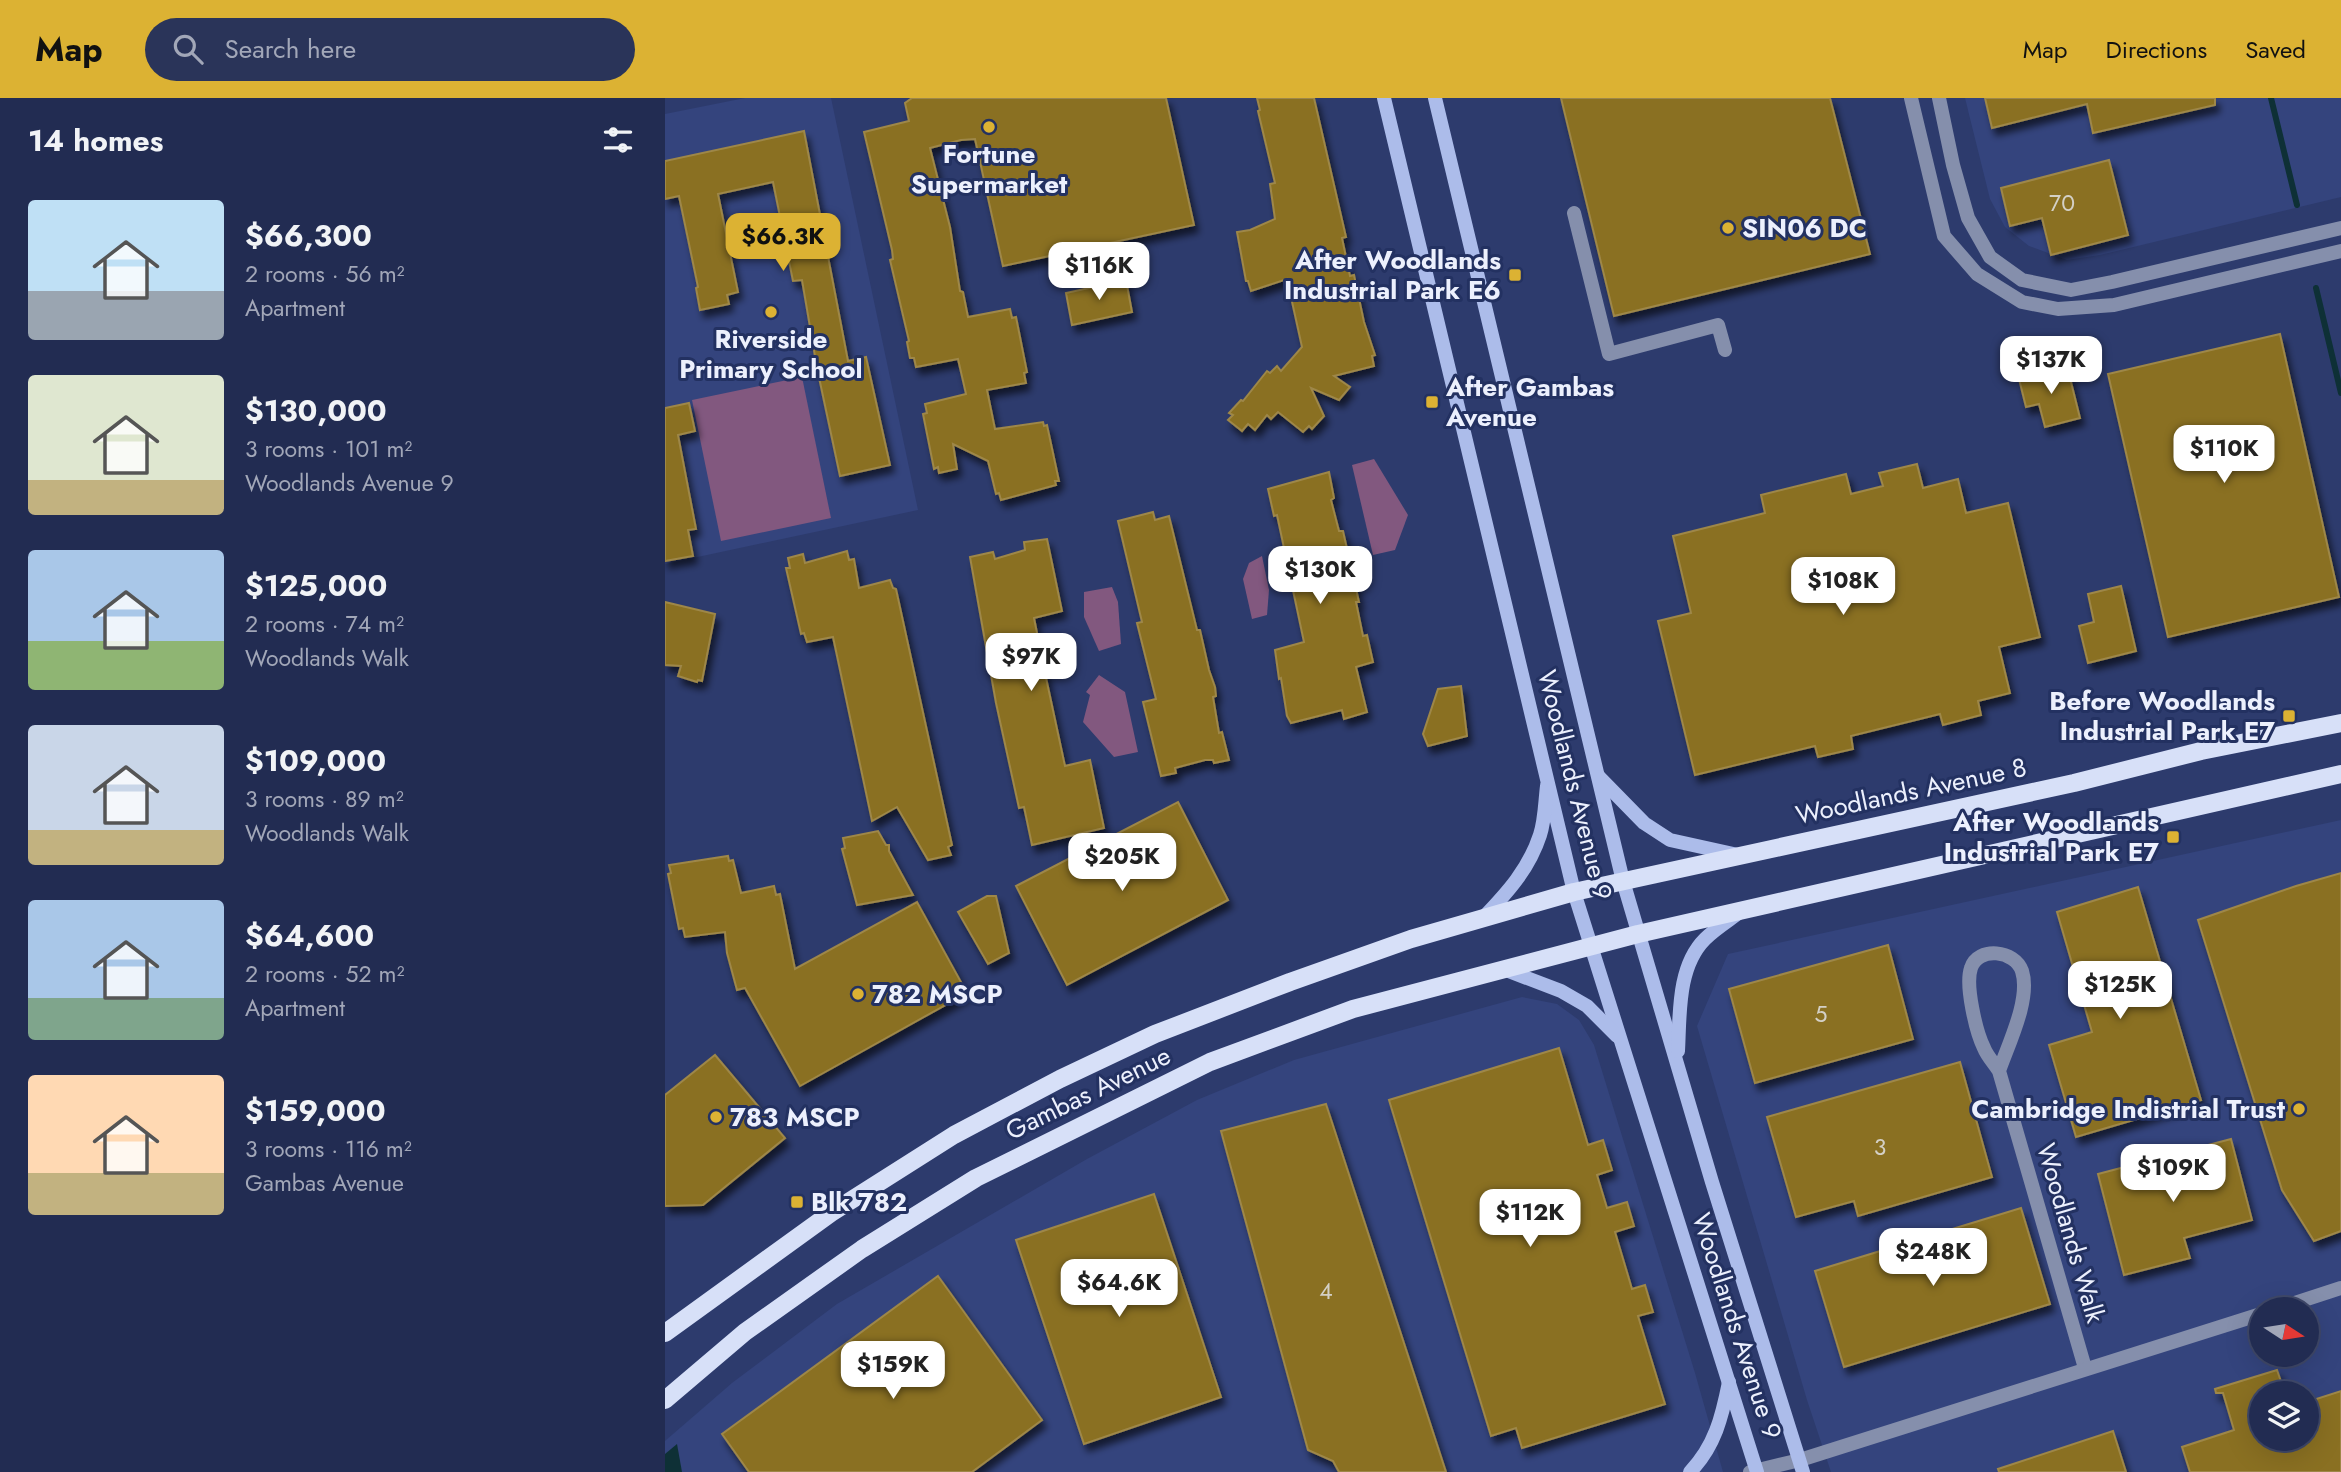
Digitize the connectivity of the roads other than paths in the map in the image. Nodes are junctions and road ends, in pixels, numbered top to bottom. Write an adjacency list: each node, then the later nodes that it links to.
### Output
1 (1384, 98): 12 (main road, Woodlands Avenue 9)
2 (1435, 98): 11 (main road, Woodlands Avenue 9)
3 (1911, 98): 7 (street)
4 (1939, 98): 6 (street)
5 (1574, 213): 8 (street)
6 (2341, 228)
7 (2341, 251)
8 (1725, 350)
9 (2341, 723): 13 (main road, Woodlands Avenue 8)
10 (2341, 774): 16 (main road)
11 (1598, 776): 13 (main road); 14 (main road, Woodlands Avenue 9)
12 (1548, 777): 15 (main road, Woodlands Avenue 9); 17 (main road)
13 (1739, 856): 14 (main road, Woodlands Avenue 8)
14 (1623, 881): 15 (main road, Woodlands Avenue 8); 18 (main road, Woodlands Avenue 9)
15 (1574, 892): 17 (main road, Gambas Avenue); 19 (main road, Woodlands Avenue 9)
16 (1741, 911): 18 (main road); 22 (main road)
17 (1482, 919): 27 (main road, Gambas Avenue)
18 (1638, 934): 19 (main road); 22 (main road, Woodlands Avenue 9)
19 (1591, 948): 20 (main road, Gambas Avenue); 21 (main road, Woodlands Avenue 9)
20 (1506, 970): 21 (main road); 30 (main road, Gambas Avenue)
21 (1620, 1039): 29 (main road, Woodlands Avenue 9)
22 (1678, 1064): 31 (main road, Woodlands Avenue 9)
23 (1999, 1071): 23 (street, Woodlands Walk); 28 (street, Woodlands Walk)
24 (2341, 1289): 25 (street)
25 (2315, 1297)
26 (2249, 1318): 28 (street)
27 (665, 1333)
28 (2085, 1368): 31 (street)
29 (1729, 1379): 32 (main road, Woodlands Avenue 9); 33 (main road)
30 (665, 1400)
31 (1801, 1466): 32 (street)
32 (1755, 1471)
33 (1690, 1472)

